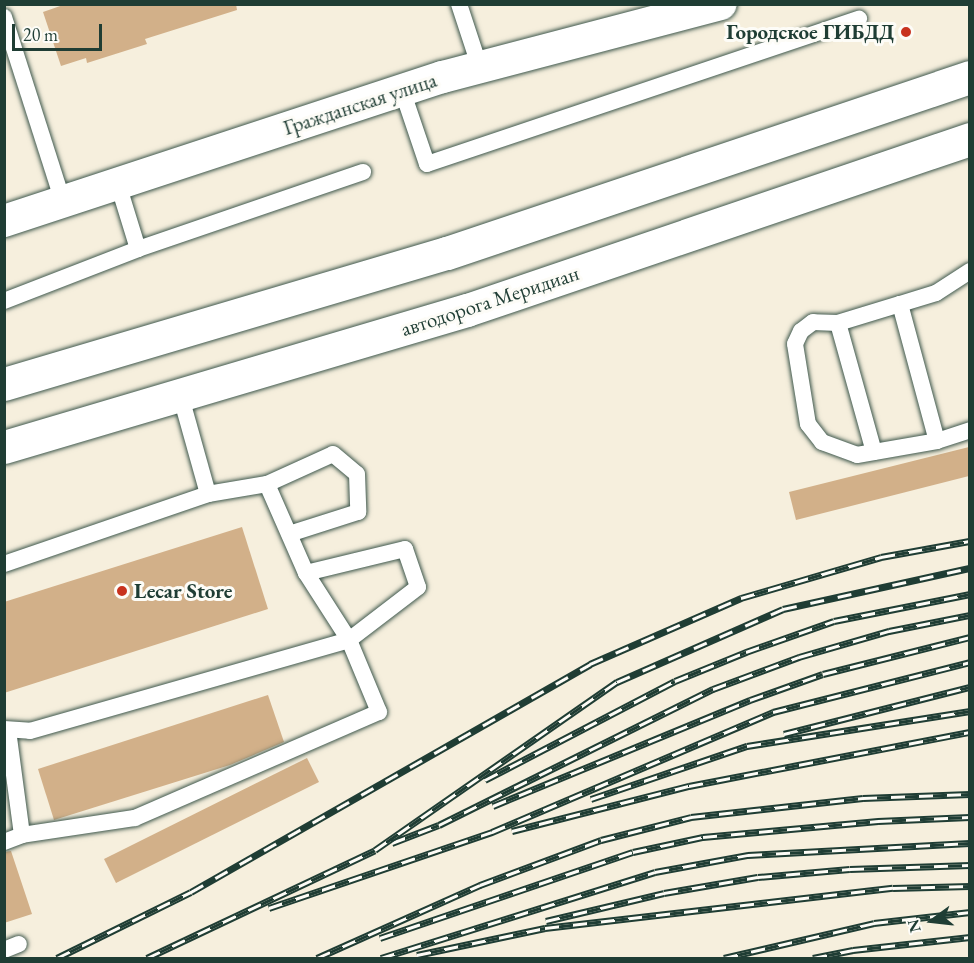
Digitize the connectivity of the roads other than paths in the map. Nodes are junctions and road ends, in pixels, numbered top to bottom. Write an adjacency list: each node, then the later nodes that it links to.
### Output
1 (459, 4): 5 (lane)
2 (721, 4): 5 (street, Гражданская улица)
3 (4, 17): 11 (lane)
4 (859, 19): 7 (lane)
5 (480, 68): 7 (street, Гражданская улица)
6 (969, 77): 18 (main road)
7 (402, 90): 10 (street, Гражданская улица)
8 (969, 139): 19 (main road, автодорога Меридиан)
9 (363, 172): 13 (lane)
10 (118, 184): 11 (street, Гражданская улица); 13 (lane)
11 (63, 202): 12 (street, Гражданская улица)
12 (4, 221)
13 (138, 249): 15 (lane)
14 (969, 271): 16 (lane)
15 (4, 301)
16 (900, 304): 17 (lane); 21 (lane)
17 (838, 323): 23 (lane); 23 (lane)
18 (4, 384)
19 (181, 396): 22 (main road, автодорога Меридиан); 25 (lane)
20 (969, 430): 21 (lane)
21 (937, 441): 23 (lane)
22 (4, 447)
23 (874, 453)
24 (267, 484): 25 (lane); 26 (lane); 26 (lane)
25 (208, 494): 27 (lane)
26 (289, 534): 28 (lane)
27 (4, 564)
28 (306, 573): 29 (lane); 29 (lane)
29 (349, 640): 30 (lane); 31 (lane)
30 (6, 730): 31 (lane)
31 (22, 835): 32 (lane)
32 (4, 842)

